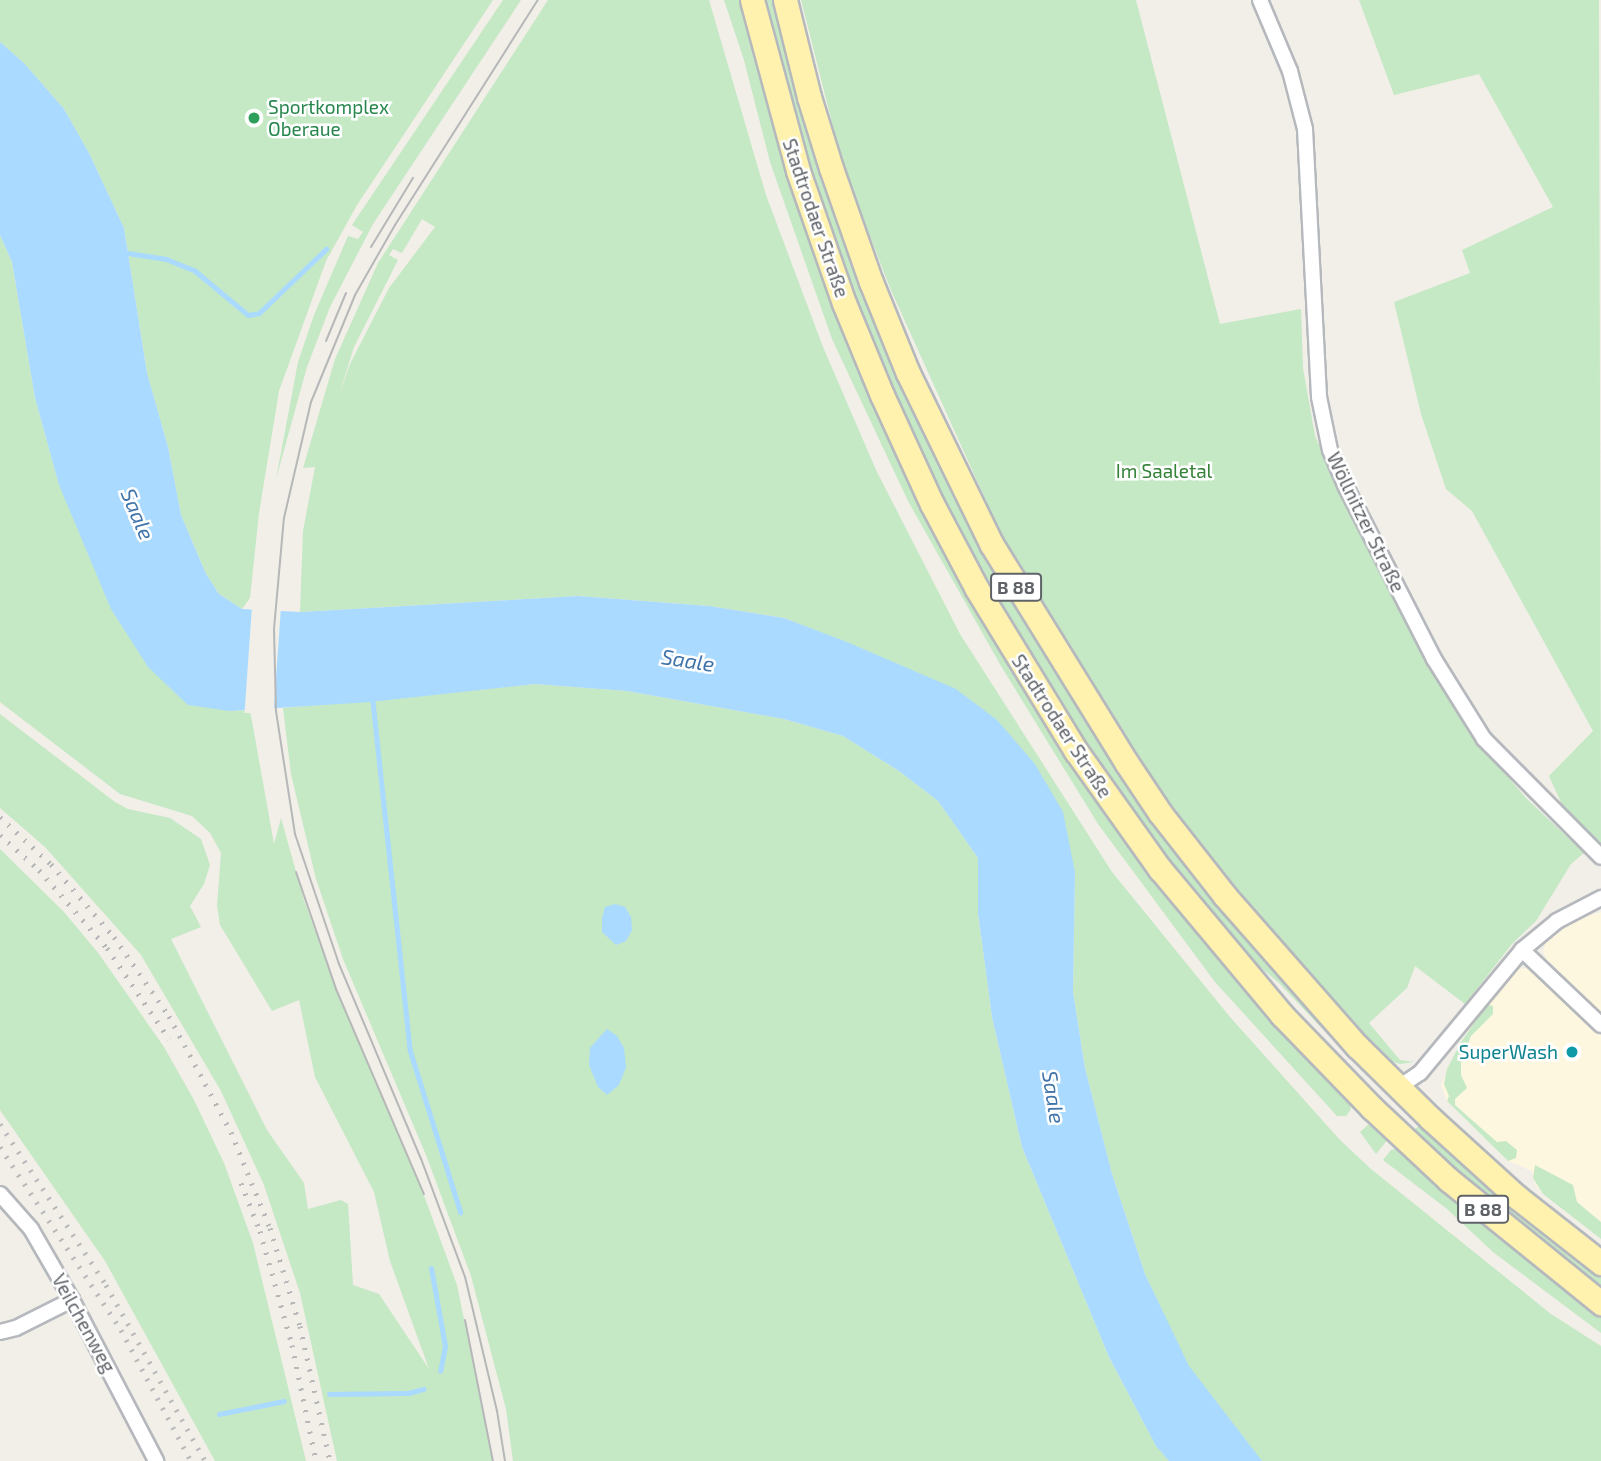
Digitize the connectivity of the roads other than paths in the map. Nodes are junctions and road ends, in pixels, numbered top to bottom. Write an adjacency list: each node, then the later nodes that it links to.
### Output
1 (752, 0): 9 (main road, Stadtrodaer Straße / B 88)
2 (785, 0): 8 (main road, Stadtrodaer Straße / B 88)
3 (1260, 0): 4 (street, Wöllnitzer Straße)
4 (1601, 856)
5 (1601, 898): 6 (street)
6 (1522, 950): 7 (street); 8 (street)
7 (1601, 1025)
8 (1399, 1087): 9 (main road); 11 (main road, Stadtrodaer Straße / B 88)
9 (1372, 1108): 13 (main road, Stadtrodaer Straße / B 88)
10 (0, 1194): 12 (street, Veilchenweg)
11 (1601, 1263)
12 (72, 1300): 14 (street); 15 (street, Veilchenweg)
13 (1601, 1303)
14 (0, 1332)
15 (156, 1461)

